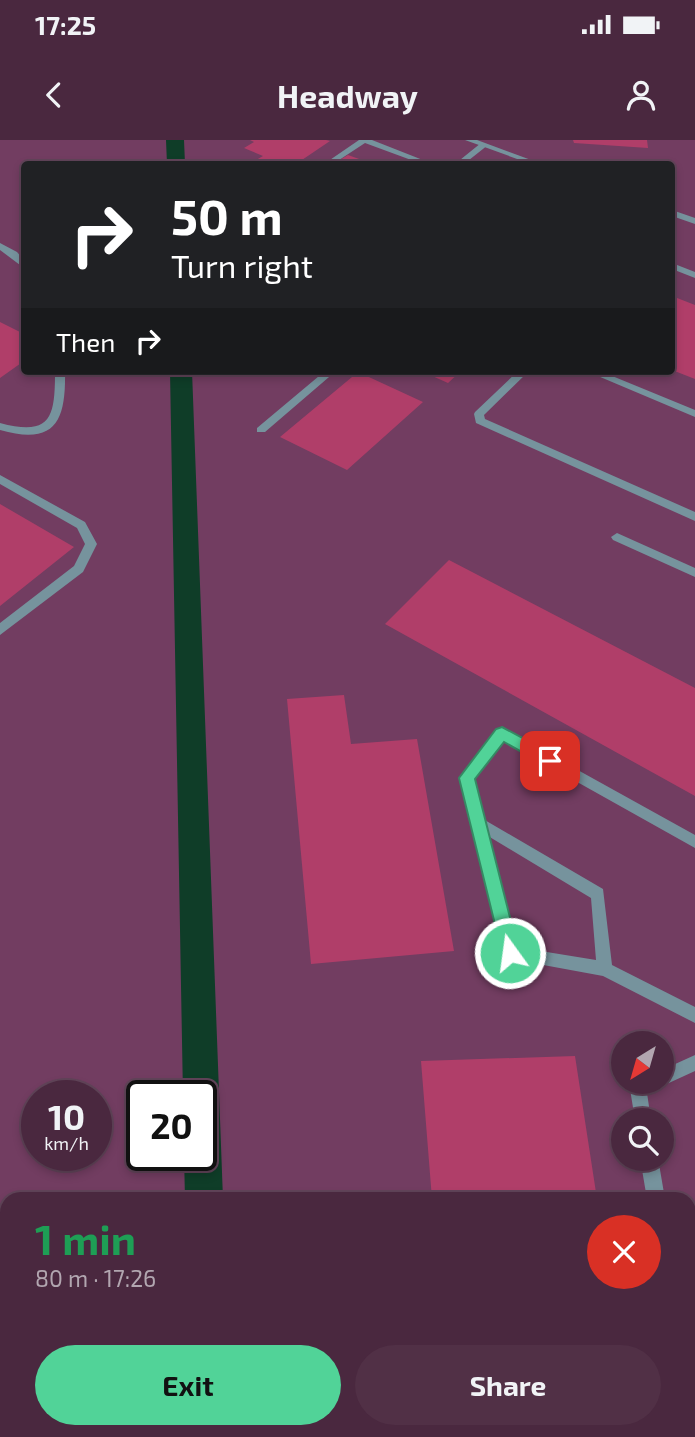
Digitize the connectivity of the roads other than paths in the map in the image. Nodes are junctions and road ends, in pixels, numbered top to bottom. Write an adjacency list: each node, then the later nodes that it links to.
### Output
1 (365, 140): 4 (street); 5 (street)
2 (469, 140): 3 (street)
3 (484, 145): 6 (street); 7 (street)
4 (333, 161)
5 (421, 161)
6 (463, 161)
7 (529, 161)
8 (675, 214): 9 (street)
9 (695, 221)
10 (0, 246): 11 (street)
11 (21, 263)
12 (675, 267): 13 (street)
13 (695, 275)
14 (60, 375): 19 (street)
15 (326, 375): 20 (street)
16 (520, 375): 22 (street)
17 (601, 375): 18 (street)
18 (695, 414)
19 (0, 426)
20 (261, 430)
21 (0, 479): 25 (street)
22 (695, 517)
23 (617, 537): 24 (street)
24 (695, 573)
25 (0, 629)
26 (478, 823): 27 (street); 28 (street); 28 (street)
27 (695, 842)
28 (605, 969): 29 (street)
29 (695, 1016)
30 (695, 1063): 31 (street)
31 (674, 1073)
32 (651, 1171): 33 (street)
33 (655, 1192)

